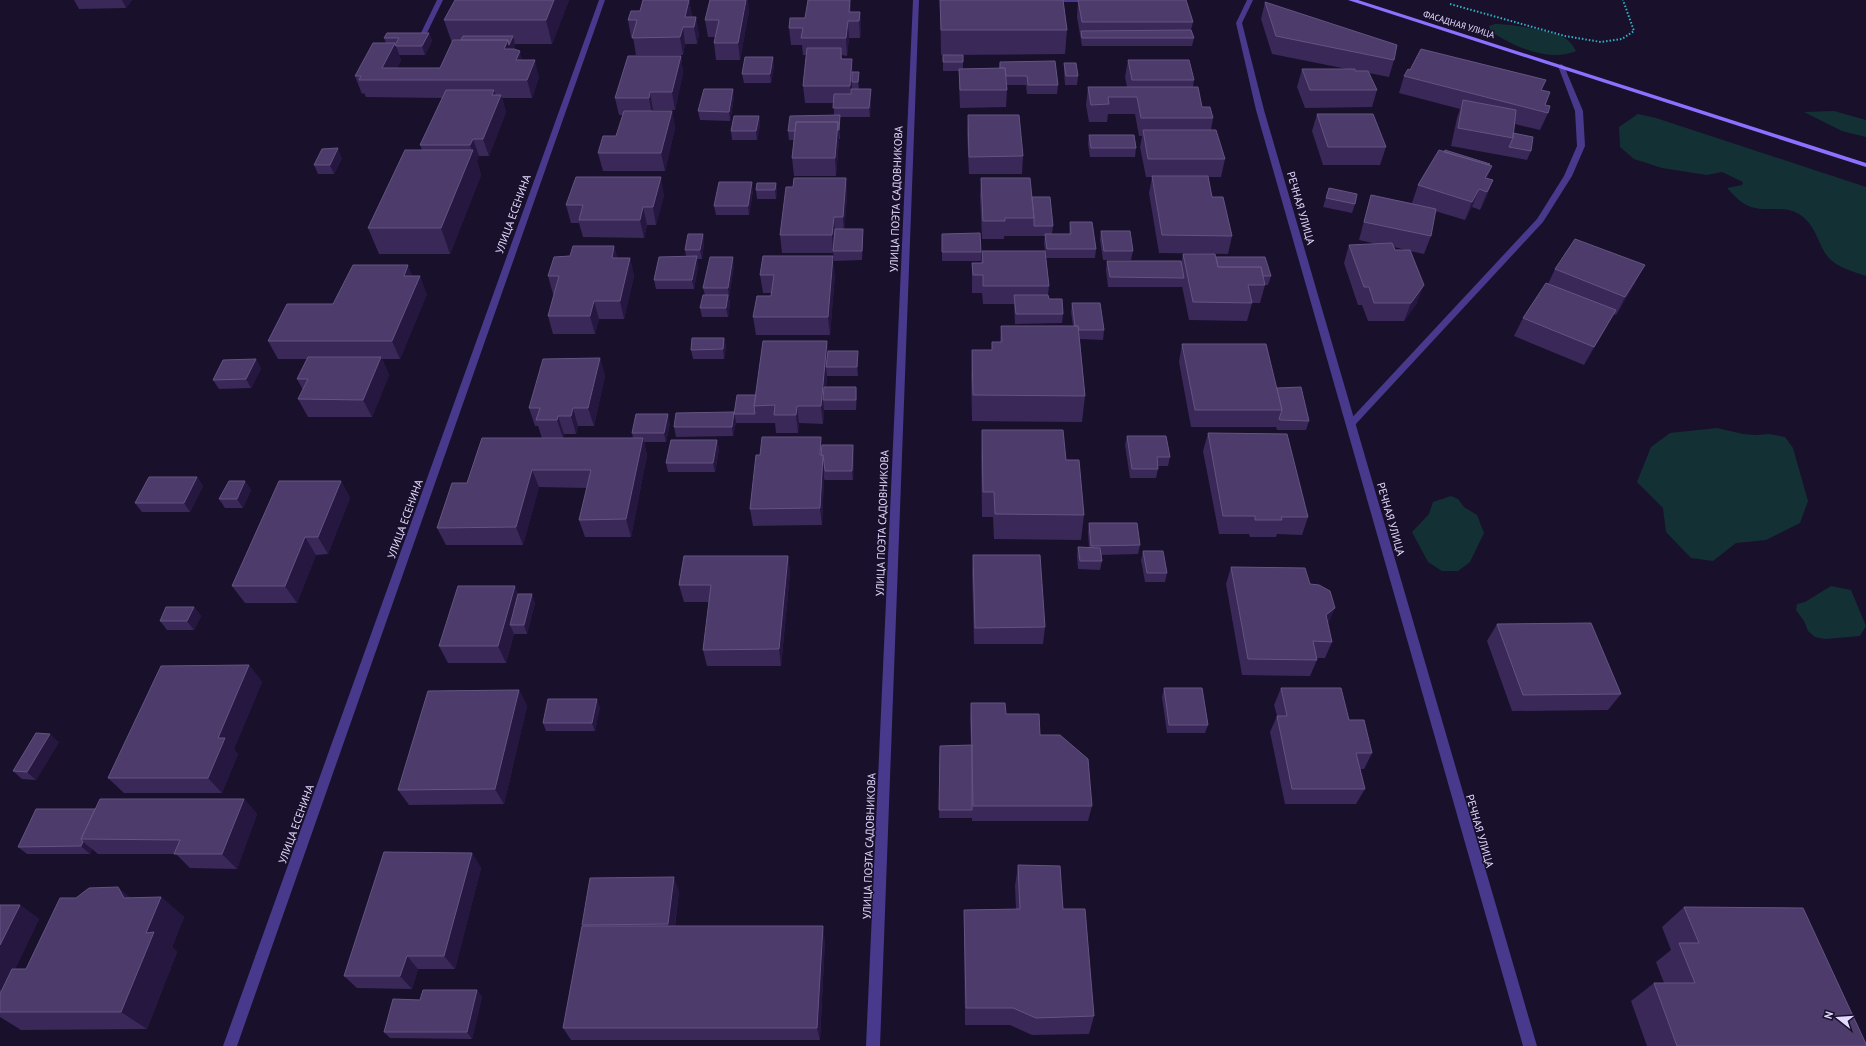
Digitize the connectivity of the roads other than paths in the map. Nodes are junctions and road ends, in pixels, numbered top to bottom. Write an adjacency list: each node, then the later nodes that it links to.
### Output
1 (440, 0): 9 (street)
2 (602, 0): 13 (street, УЛИЦА ЕСЕНИНА)
3 (916, 0): 14 (street, УЛИЦА ПОЭТА САДОВНИКОВА)
4 (1041, 0): 5 (street)
5 (1089, 0): 6 (street)
6 (1096, 0)
7 (1250, 0): 12 (street, РЕЧНАЯ УЛИЦА)
8 (1351, 0): 10 (main road, ФАСАДНАЯ УЛИЦА)
9 (421, 39)
10 (1562, 66): 11 (main road, ФАСАДНАЯ УЛИЦА); 12 (street)
11 (1866, 165)
12 (1351, 424): 15 (street, РЕЧНАЯ УЛИЦА)
13 (230, 1046)
14 (873, 1046)
15 (1530, 1046)

